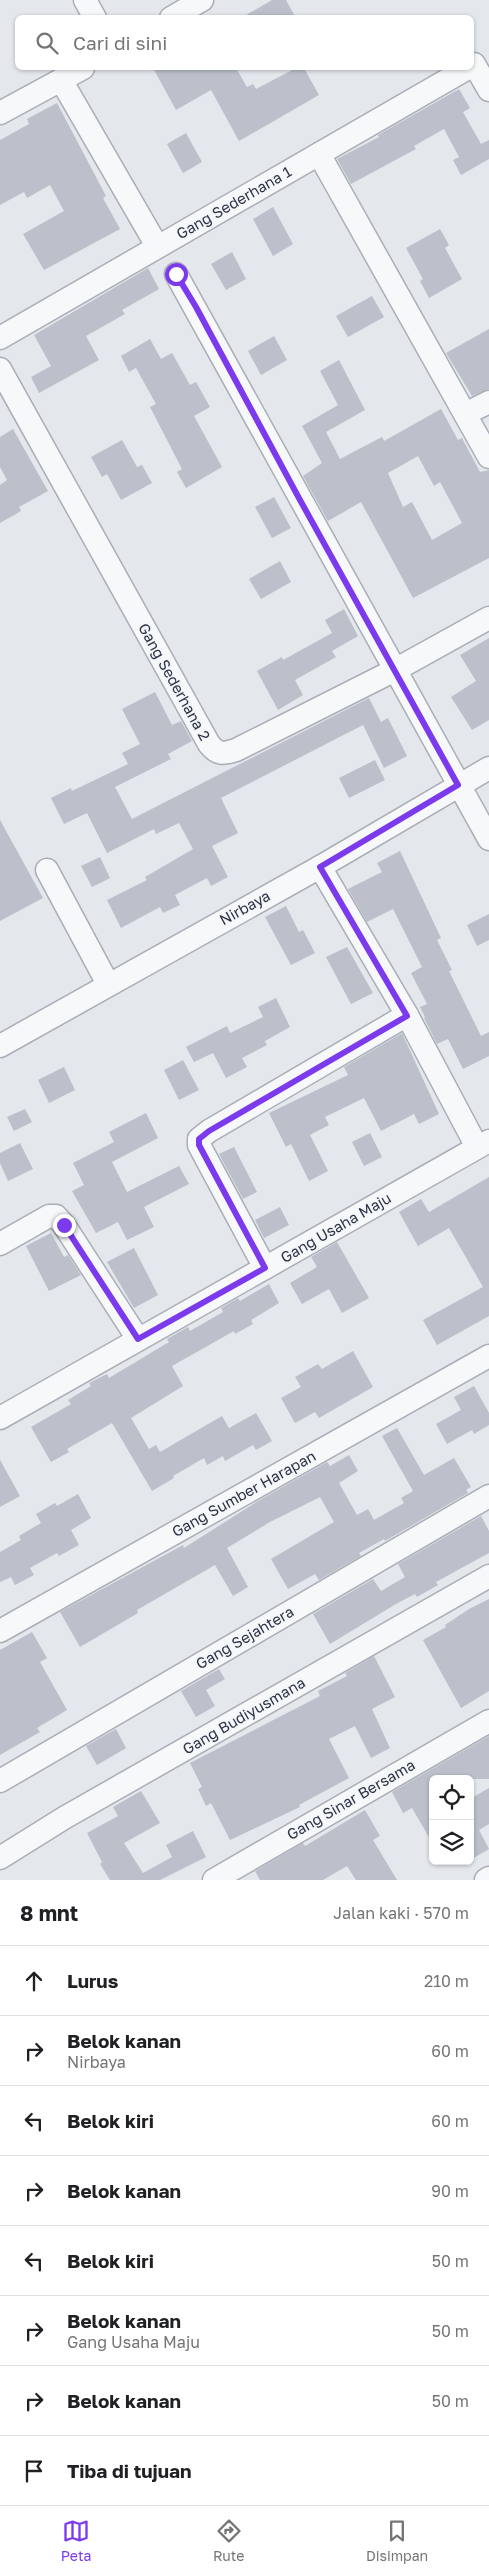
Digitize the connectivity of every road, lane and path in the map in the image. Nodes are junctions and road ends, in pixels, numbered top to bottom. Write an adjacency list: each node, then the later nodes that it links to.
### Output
1 (85, 0): 3 (street)
2 (194, 2): 4 (street)
3 (93, 15)
4 (175, 15)
5 (476, 63): 9 (street)
6 (79, 70): 8 (street)
7 (464, 70): 11 (street, Gang Sederhana 1)
8 (61, 80): 10 (street); 12 (street)
9 (489, 90)
10 (0, 113)
11 (319, 154): 12 (street, Gang Sederhana 1); 17 (street)
12 (157, 246): 14 (street, Gang Sederhana 1)
13 (176, 274): 20 (street)
14 (0, 338)
15 (0, 369): 20 (street, Gang Sederhana 2)
16 (489, 402): 17 (street)
17 (465, 414): 18 (street)
18 (489, 456)
19 (489, 618): 20 (street, Gang Sederhana 2)
20 (395, 670): 22 (street)
21 (489, 768): 22 (street, Nirbaya)
22 (458, 785): 23 (street); 24 (street, Nirbaya)
23 (489, 839)
24 (320, 867): 26 (street, Nirbaya); 27 (street)
25 (48, 870): 26 (street)
26 (108, 984): 28 (street, Nirbaya)
27 (407, 1016): 29 (street); 31 (street)
28 (0, 1046)
29 (483, 1144): 31 (street, Gang Usaha Maju)
30 (0, 1244): 32 (street)
31 (265, 1268): 32 (street, Gang Usaha Maju)
32 (138, 1339): 34 (street, Gang Usaha Maju)
33 (489, 1356): 37 (street, Gang Sumber Harapan)
34 (0, 1418)
35 (489, 1496): 39 (street, Gang Sejahtera)
36 (489, 1576): 40 (street, Gang Budiyusmana)
37 (0, 1631)
38 (489, 1721): 41 (street, Gang Sinar Bersama)
39 (0, 1780)
40 (0, 1858)
41 (214, 1880)

